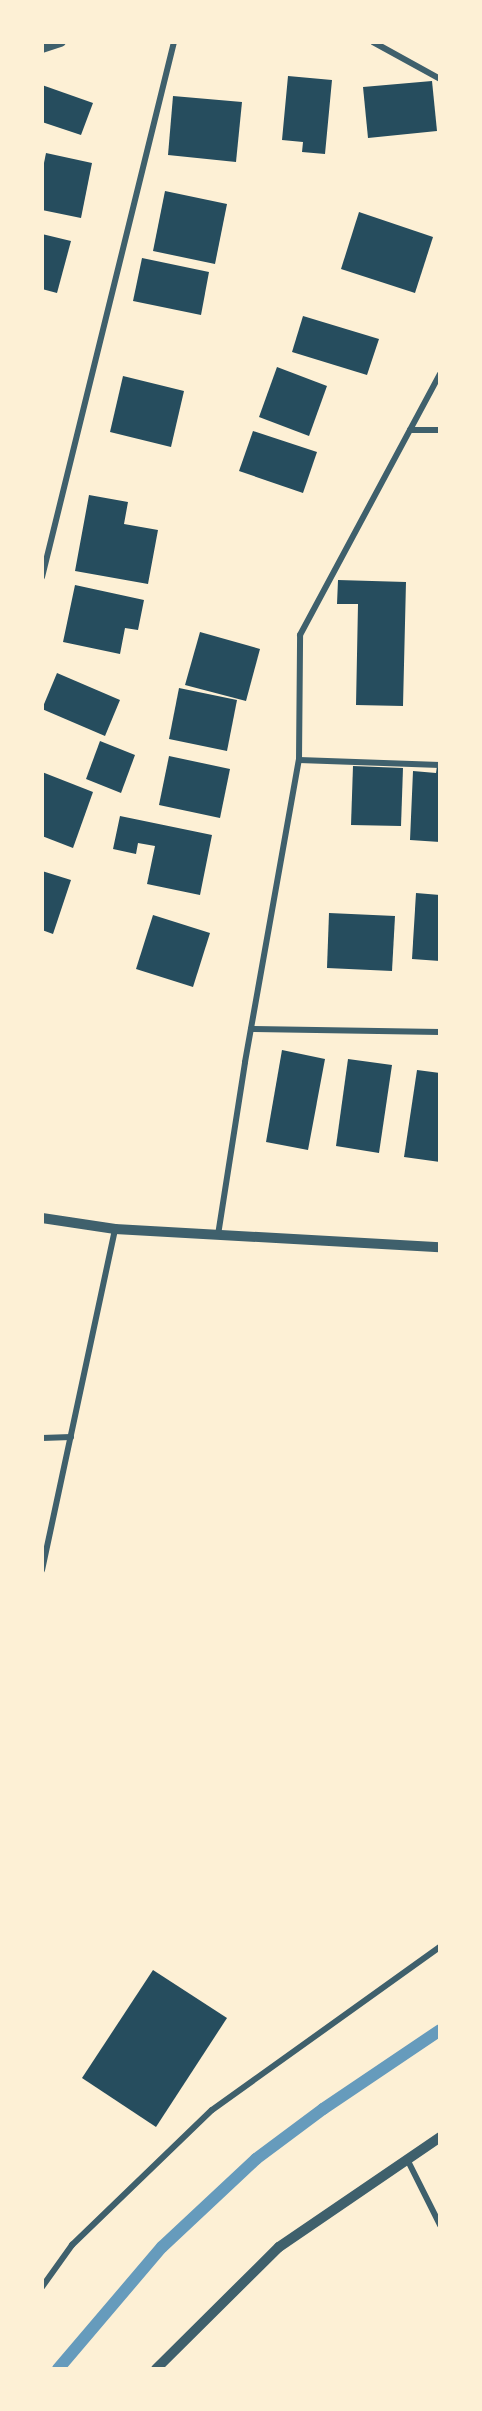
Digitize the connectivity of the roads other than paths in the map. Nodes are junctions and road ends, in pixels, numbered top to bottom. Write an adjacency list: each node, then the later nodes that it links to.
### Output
1 (61, 42): 4 (street)
2 (174, 42): 9 (street)
3 (373, 42): 5 (street)
4 (42, 48)
5 (440, 79)
6 (440, 374): 7 (street)
7 (410, 430): 8 (street); 10 (street)
8 (440, 430)
9 (42, 577)
10 (299, 760): 11 (street); 12 (street)
11 (440, 765)
12 (251, 1029): 13 (street); 16 (street)
13 (440, 1032)
14 (42, 1218): 15 (street)
15 (115, 1229): 16 (street); 19 (street)
16 (218, 1234): 17 (street)
17 (440, 1247)
18 (42, 1437): 19 (street)
19 (71, 1437): 20 (street)
20 (42, 1570)
21 (440, 1947): 25 (street)
22 (440, 2137): 23 (street)
23 (408, 2161): 24 (street); 26 (street)
24 (440, 2225)
25 (42, 2287)
26 (156, 2369)

